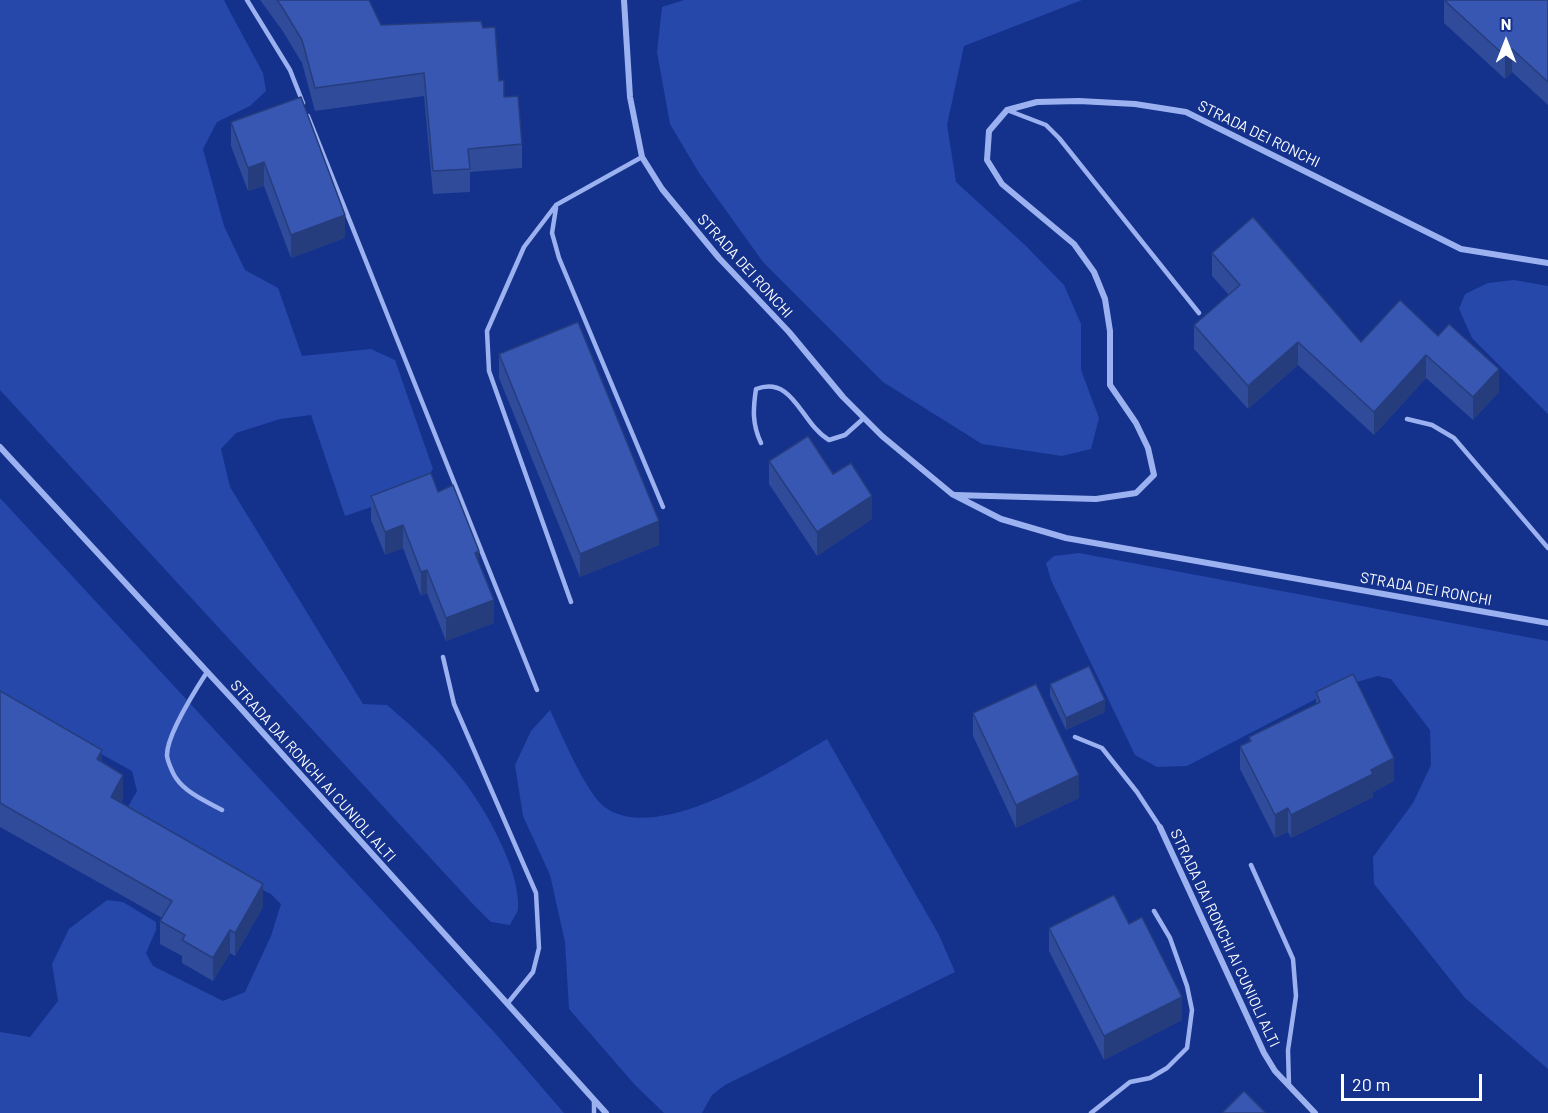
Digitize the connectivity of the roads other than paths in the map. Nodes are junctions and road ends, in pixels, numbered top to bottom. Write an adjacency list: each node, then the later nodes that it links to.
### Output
1 (247, 0): 19 (lane)
2 (624, 0): 4 (street, STRADA DEI RONCHI)
3 (1007, 110): 6 (street, STRADA DEI RONCHI); 7 (lane); 12 (street)
4 (642, 157): 5 (lane); 8 (street, STRADA DEI RONCHI)
5 (556, 205): 13 (lane); 15 (lane)
6 (1548, 263)
7 (1199, 313)
8 (864, 418): 10 (lane); 12 (street, STRADA DEI RONCHI)
9 (1407, 419): 14 (lane)
10 (761, 443)
11 (0, 447): 18 (street, STRADA DAI RONCHI AI CUNIOLI ALTI)
12 (952, 494): 16 (street, STRADA DEI RONCHI)
13 (663, 507)
14 (1548, 548)
15 (571, 602)
16 (1548, 623)
17 (443, 657): 25 (lane)
18 (207, 672): 21 (lane); 25 (street, STRADA DAI RONCHI AI CUNIOLI ALTI)
19 (537, 690)
20 (1075, 737): 22 (lane)
21 (222, 810)
22 (1160, 827): 26 (street, STRADA DAI RONCHI AI CUNIOLI ALTI)
23 (1251, 865): 26 (lane)
24 (1154, 911): 30 (lane)
25 (507, 1004): 27 (street, STRADA DAI RONCHI AI CUNIOLI ALTI)
26 (1289, 1086): 31 (street, STRADA DAI RONCHI AI CUNIOLI ALTI)
27 (594, 1100): 28 (lane); 29 (street, STRADA DAI RONCHI AI CUNIOLI ALTI)
28 (594, 1113)
29 (606, 1113)
30 (1090, 1113)
31 (1315, 1113)

